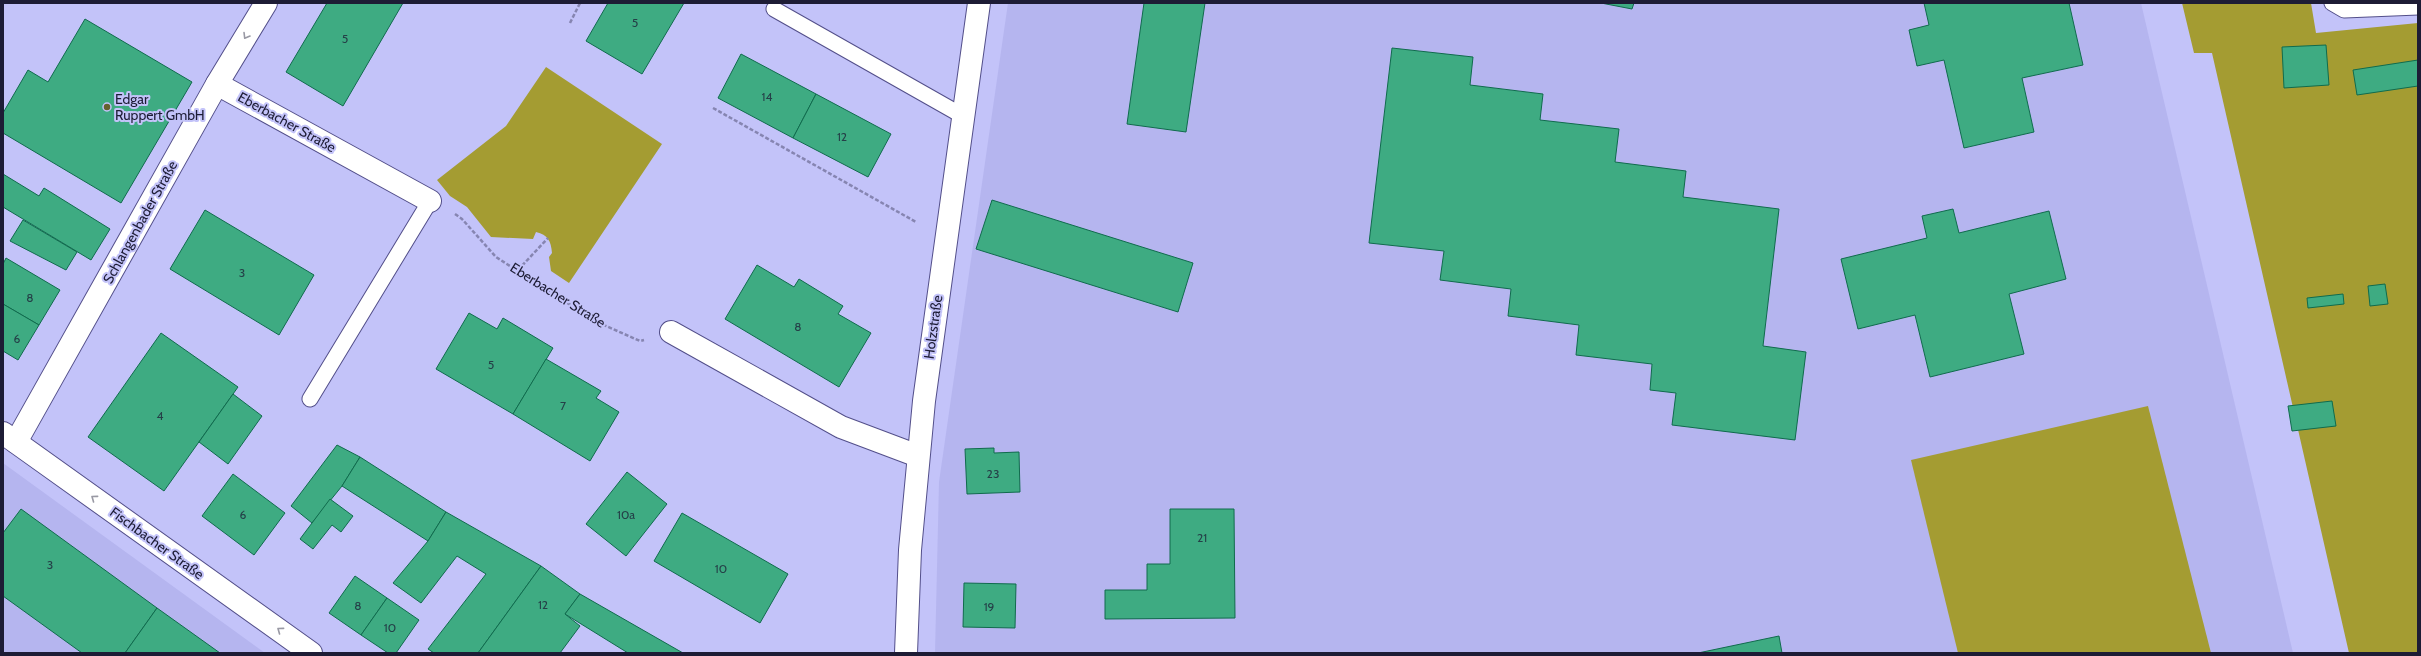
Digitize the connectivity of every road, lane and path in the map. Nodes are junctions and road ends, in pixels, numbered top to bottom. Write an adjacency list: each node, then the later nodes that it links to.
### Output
1 (266, 3): 8 (street, Schlangenbader Straße, one-way to 8)
2 (580, 3): 7 (path)
3 (979, 3): 10 (street, Holzstraße)
4 (2333, 4): 5 (lane)
5 (2418, 7)
6 (774, 8): 10 (lane)
7 (570, 23)
8 (218, 84): 11 (street, Eberbacher Straße); 17 (street, Schlangenbader Straße)
9 (713, 108): 12 (path)
10 (963, 116): 18 (street, Holzstraße)
11 (430, 201): 14 (path, Eberbacher Straße); 16 (lane)
12 (916, 222)
13 (548, 238): 14 (path)
14 (518, 270): 15 (path, Eberbacher Straße)
15 (671, 332): 18 (street)
16 (310, 399)
17 (10, 437): 19 (street, Fischbacher Straße, one-way to 17)
18 (918, 456): 20 (street, Holzstraße)
19 (311, 653)
20 (906, 653)

